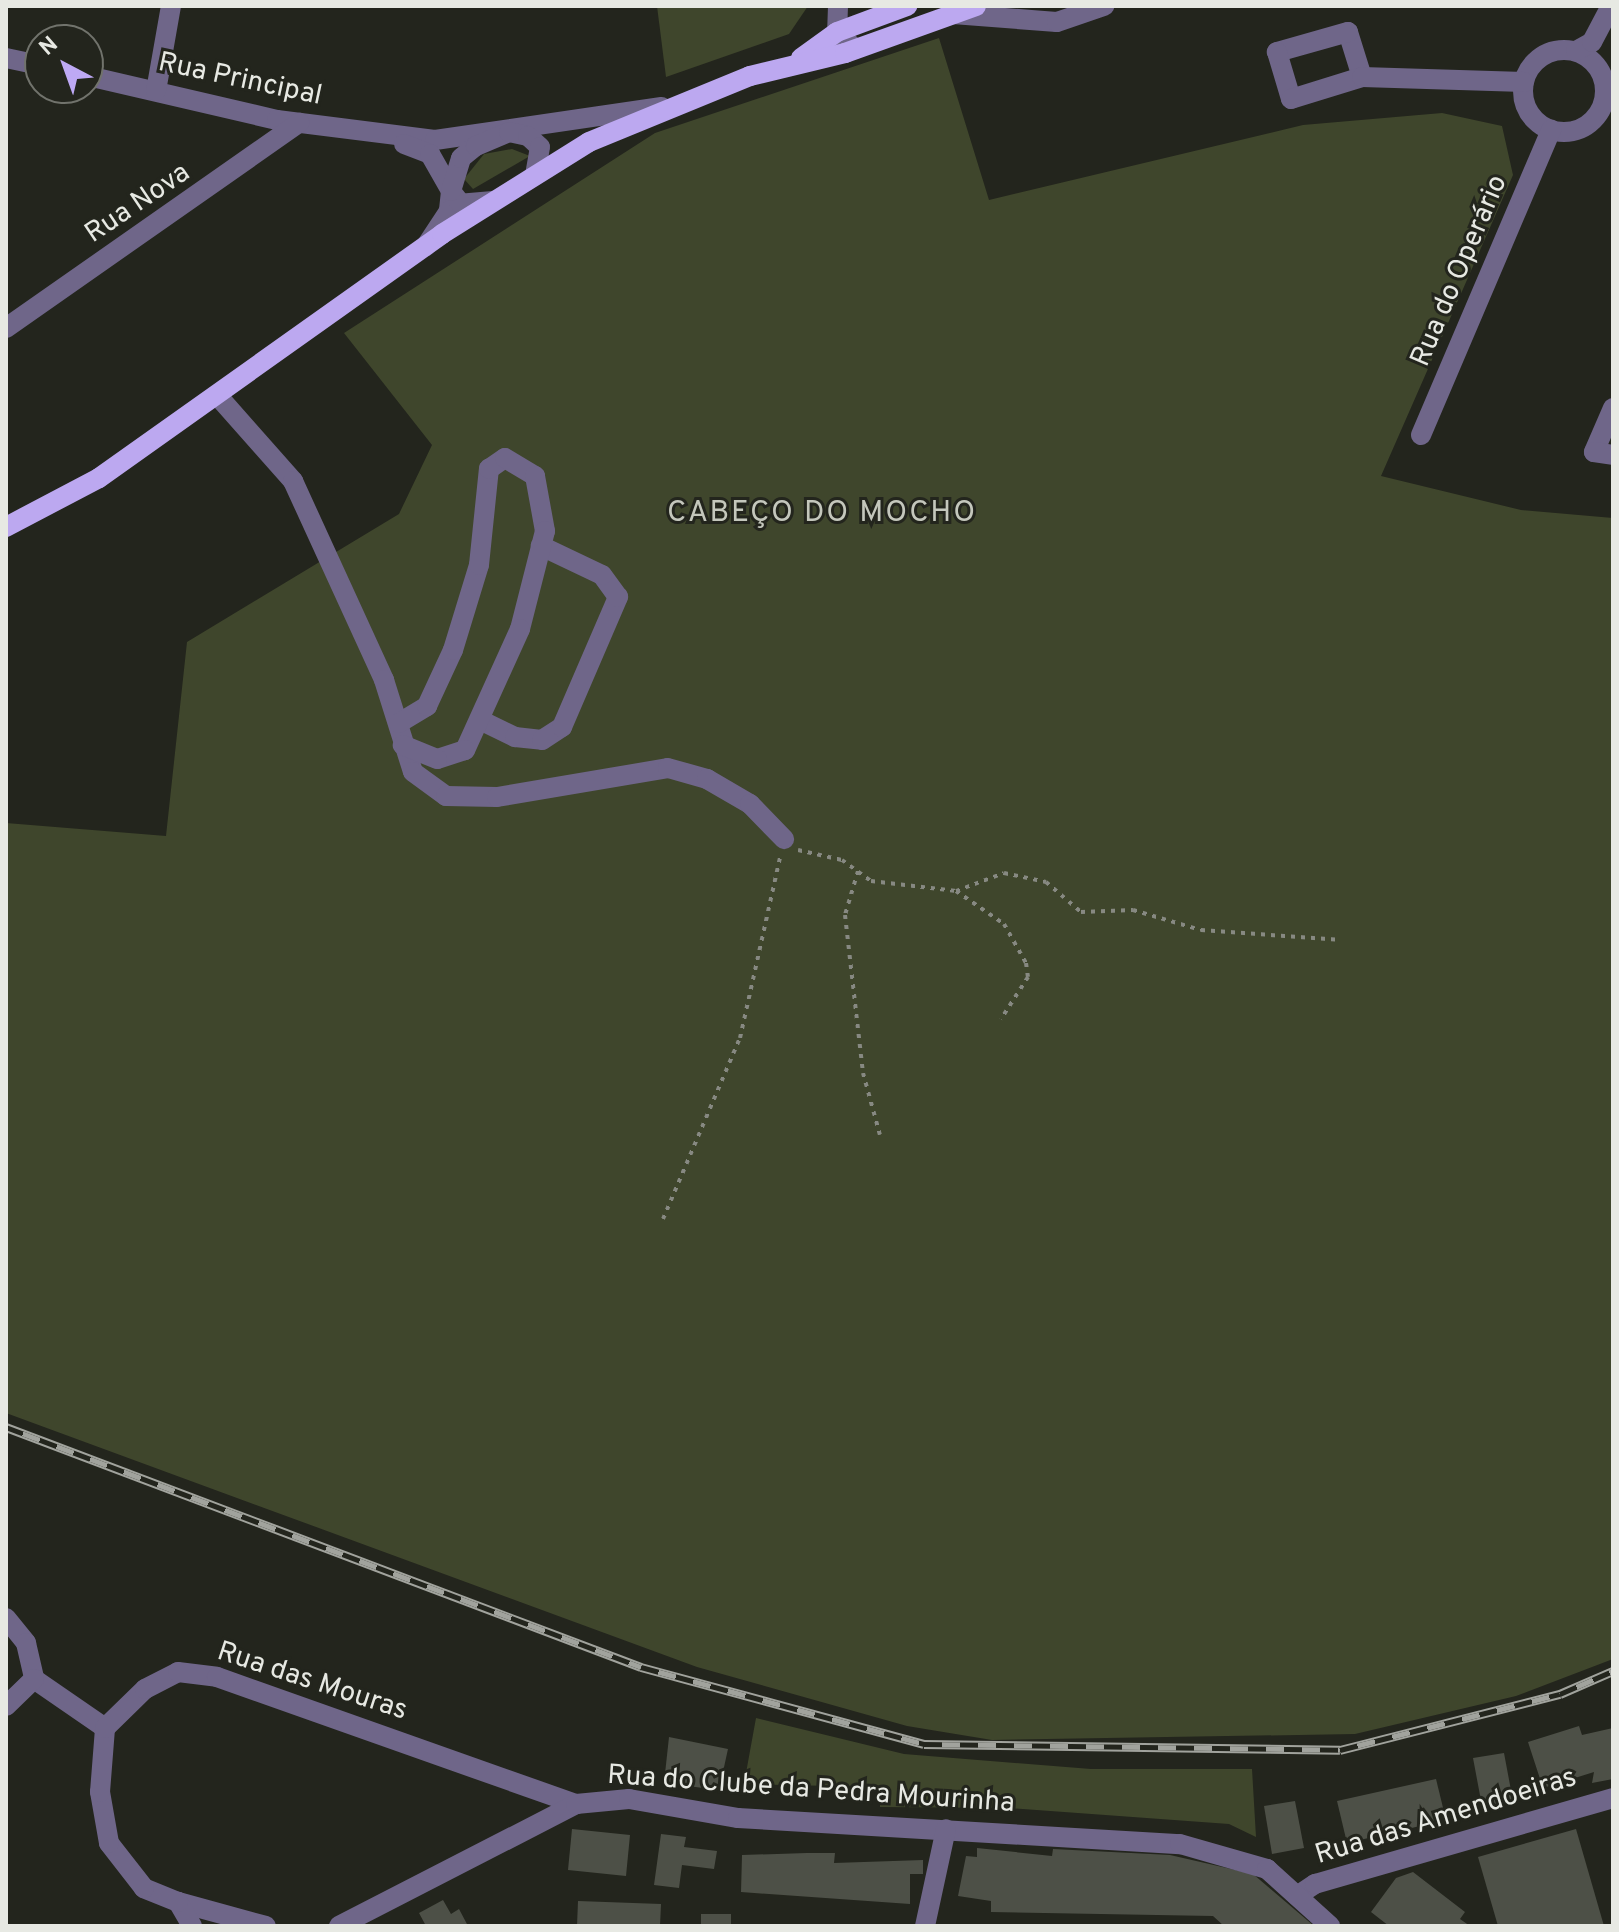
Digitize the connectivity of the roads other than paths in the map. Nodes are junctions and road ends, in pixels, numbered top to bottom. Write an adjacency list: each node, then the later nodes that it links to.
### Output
1 (171, 6): 16 (street)
2 (838, 6): 8 (street)
3 (907, 6): 8 (main road)
4 (976, 6): 7 (main road)
5 (1104, 6): 7 (street)
6 (1612, 7): 10 (street)
7 (942, 14): 9 (main road)
8 (837, 32): 9 (street); 11 (main road)
9 (855, 49): 11 (main road)
10 (1576, 51): 12 (street); 15 (street)
11 (798, 61): 17 (main road)
12 (1609, 76): 19 (street)
13 (1362, 77): 15 (street)
14 (104, 80): 16 (street, Rua Principal)
15 (1524, 82): 19 (street)
16 (156, 91): 18 (street, Rua Principal)
17 (666, 106): 20 (street, Rua Principal); 22 (main road)
18 (299, 123): 21 (street, Rua Principal); 26 (street, Rua Nova)
19 (1551, 130): 29 (street, Rua do Operário)
20 (509, 132): 21 (street, Rua Principal); 22 (street); 23 (street, Rua Principal)
21 (382, 135): 23 (street, Rua Principal)
22 (535, 174): 24 (main road)
23 (451, 191): 24 (street); 25 (street, Rua Principal)
24 (493, 201): 25 (main road)
25 (426, 246): 27 (main road)
26 (6, 328)
27 (217, 395): 31 (main road); 34 (street)
28 (1613, 408): 30 (street)
29 (1421, 435)
30 (1613, 455)
31 (6, 527)
32 (541, 546): 33 (street); 33 (street); 34 (street)
33 (480, 720): 35 (street)
34 (399, 723): 35 (street)
35 (403, 745): 36 (street)
36 (784, 839)
37 (6, 1618): 38 (street)
38 (34, 1679): 39 (street); 40 (street)
39 (6, 1706)
40 (105, 1728): 42 (street, Rua das Mouras); 45 (street)
41 (1613, 1798): 44 (street, Rua das Amendoeiras)
42 (576, 1804): 43 (street, Rua do Clube da Pedra Mourinha); 48 (street, Rua do Clube da Pedra Mourinha)
43 (946, 1829): 44 (street, Rua do Clube da Pedra Mourinha); 49 (street)
44 (1297, 1896): 50 (street, Rua do Clube da Pedra Mourinha)
45 (178, 1902): 46 (street); 47 (street)
46 (192, 1926)
47 (266, 1926)
48 (339, 1926)
49 (925, 1926)
50 (1330, 1926)

